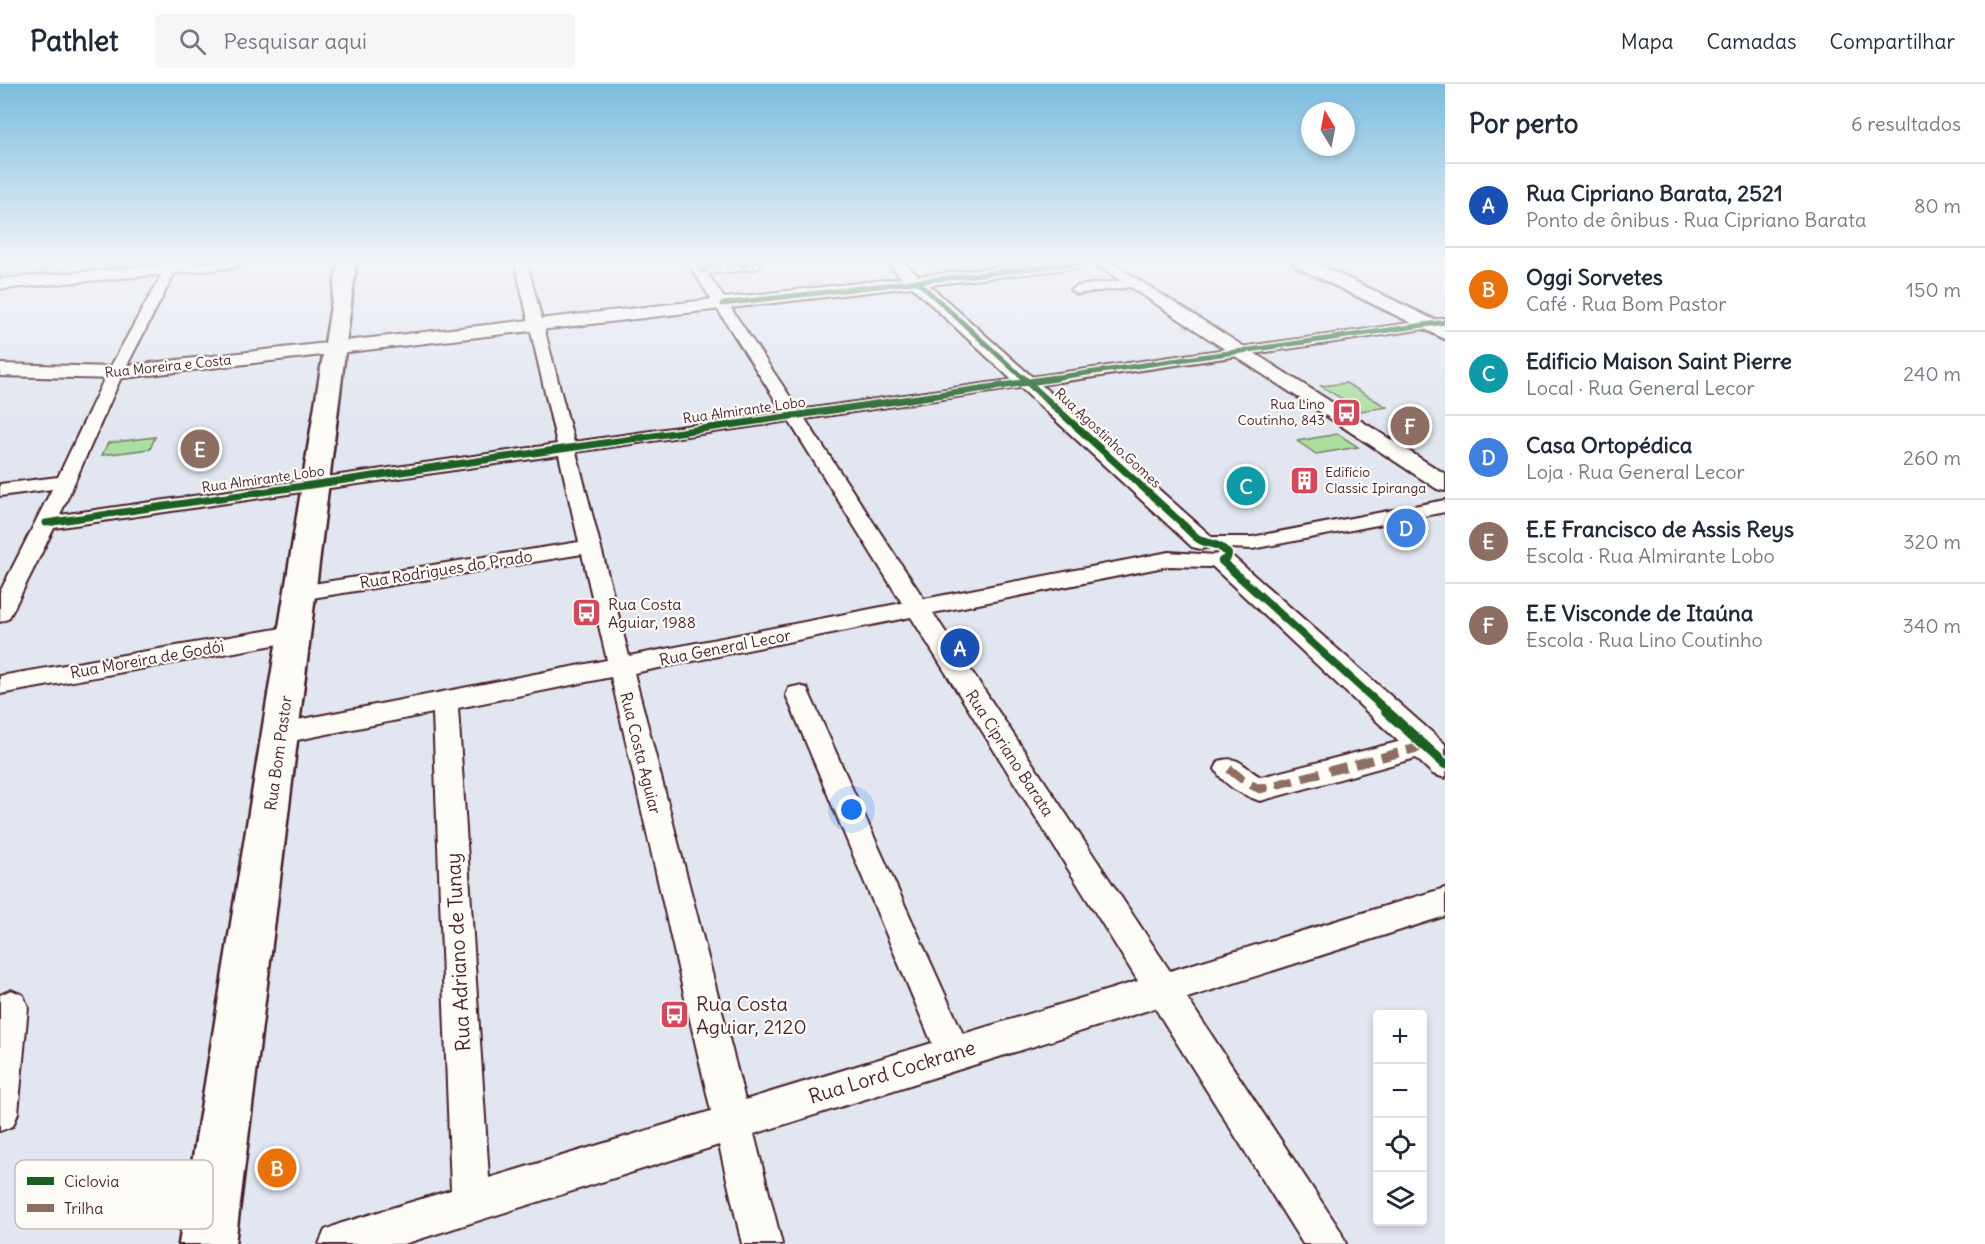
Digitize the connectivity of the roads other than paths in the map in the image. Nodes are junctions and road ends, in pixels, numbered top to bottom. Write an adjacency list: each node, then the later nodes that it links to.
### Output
1 (144, 317): 14 (street)
2 (339, 317): 11 (main road, Rua Bom Pastor)
3 (534, 317): 9 (street, Rua Costa Aguiar)
4 (611, 317): 9 (street, Rua Moreira e Costa)
5 (731, 317): 16 (street, Rua Cipriano Barata)
6 (956, 317): 15 (street, Rua Agostinho Gomes)
7 (1186, 317): 12 (street)
8 (1419, 317): 10 (main road)
9 (536, 326): 11 (street, Rua Moreira e Costa); 17 (street, Rua Costa Aguiar)
10 (1440, 327): 12 (street, Rua Almirante Lobo)
11 (335, 349): 14 (street, Rua Moreira e Costa); 20 (main road, Rua Bom Pastor)
12 (1238, 351): 15 (street, Rua Almirante Lobo); 19 (street)
13 (0, 370): 14 (street, Rua Moreira e Costa)
14 (115, 373): 18 (street)
15 (1027, 382): 16 (street, Rua Almirante Lobo); 25 (street, Rua Agostinho Gomes)
16 (795, 416): 17 (street, Rua Almirante Lobo); 27 (street, Rua Cipriano Barata)
17 (568, 448): 20 (street, Rua Almirante Lobo); 24 (street, Rua Costa Aguiar)
18 (64, 482): 21 (street); 23 (street)
19 (1445, 484)
20 (317, 485): 23 (street, Rua Almirante Lobo); 26 (main road, Rua Bom Pastor)
21 (0, 490)
22 (1445, 506): 25 (street, Rua General Lecor)
23 (46, 524): 28 (street)
24 (592, 546): 26 (street, Rua Rodrigues do Prado); 30 (street, Rua Costa Aguiar)
25 (1217, 550): 27 (street, Rua General Lecor); 35 (street, Rua Agostinho Gomes)
26 (300, 592): 29 (main road, Rua Bom Pastor)
27 (918, 609): 30 (street, Rua General Lecor); 38 (street, Rua Cipriano Barata)
28 (0, 614)
29 (294, 634): 31 (street, Rua Moreira de Godói); 34 (main road, Rua Bom Pastor)
30 (620, 667): 33 (street, Rua General Lecor); 42 (street, Rua Costa Aguiar)
31 (0, 685)
32 (798, 695): 40 (street)
33 (445, 701): 34 (street, Rua General Lecor); 44 (street, Rua Adriano de Tunay)
34 (282, 733): 43 (main road, Rua Bom Pastor)
35 (1435, 755): 36 (street)
36 (1229, 769)
37 (1445, 902): 38 (street, Rua Lord Cockrane)
38 (1161, 988): 40 (street, Rua Lord Cockrane); 49 (street, Rua Cipriano Barata)
39 (11, 1007): 41 (street)
40 (954, 1053): 42 (street, Rua Lord Cockrane)
41 (0, 1113)
42 (731, 1122): 44 (street, Rua Lord Cockrane); 48 (street, Rua Costa Aguiar)
43 (213, 1203)
44 (471, 1203): 47 (street, Rua Lord Cockrane)
45 (209, 1229): 46 (main road, Rua Bom Pastor)
46 (207, 1244)
47 (339, 1244)
48 (762, 1244)
49 (1326, 1244)

